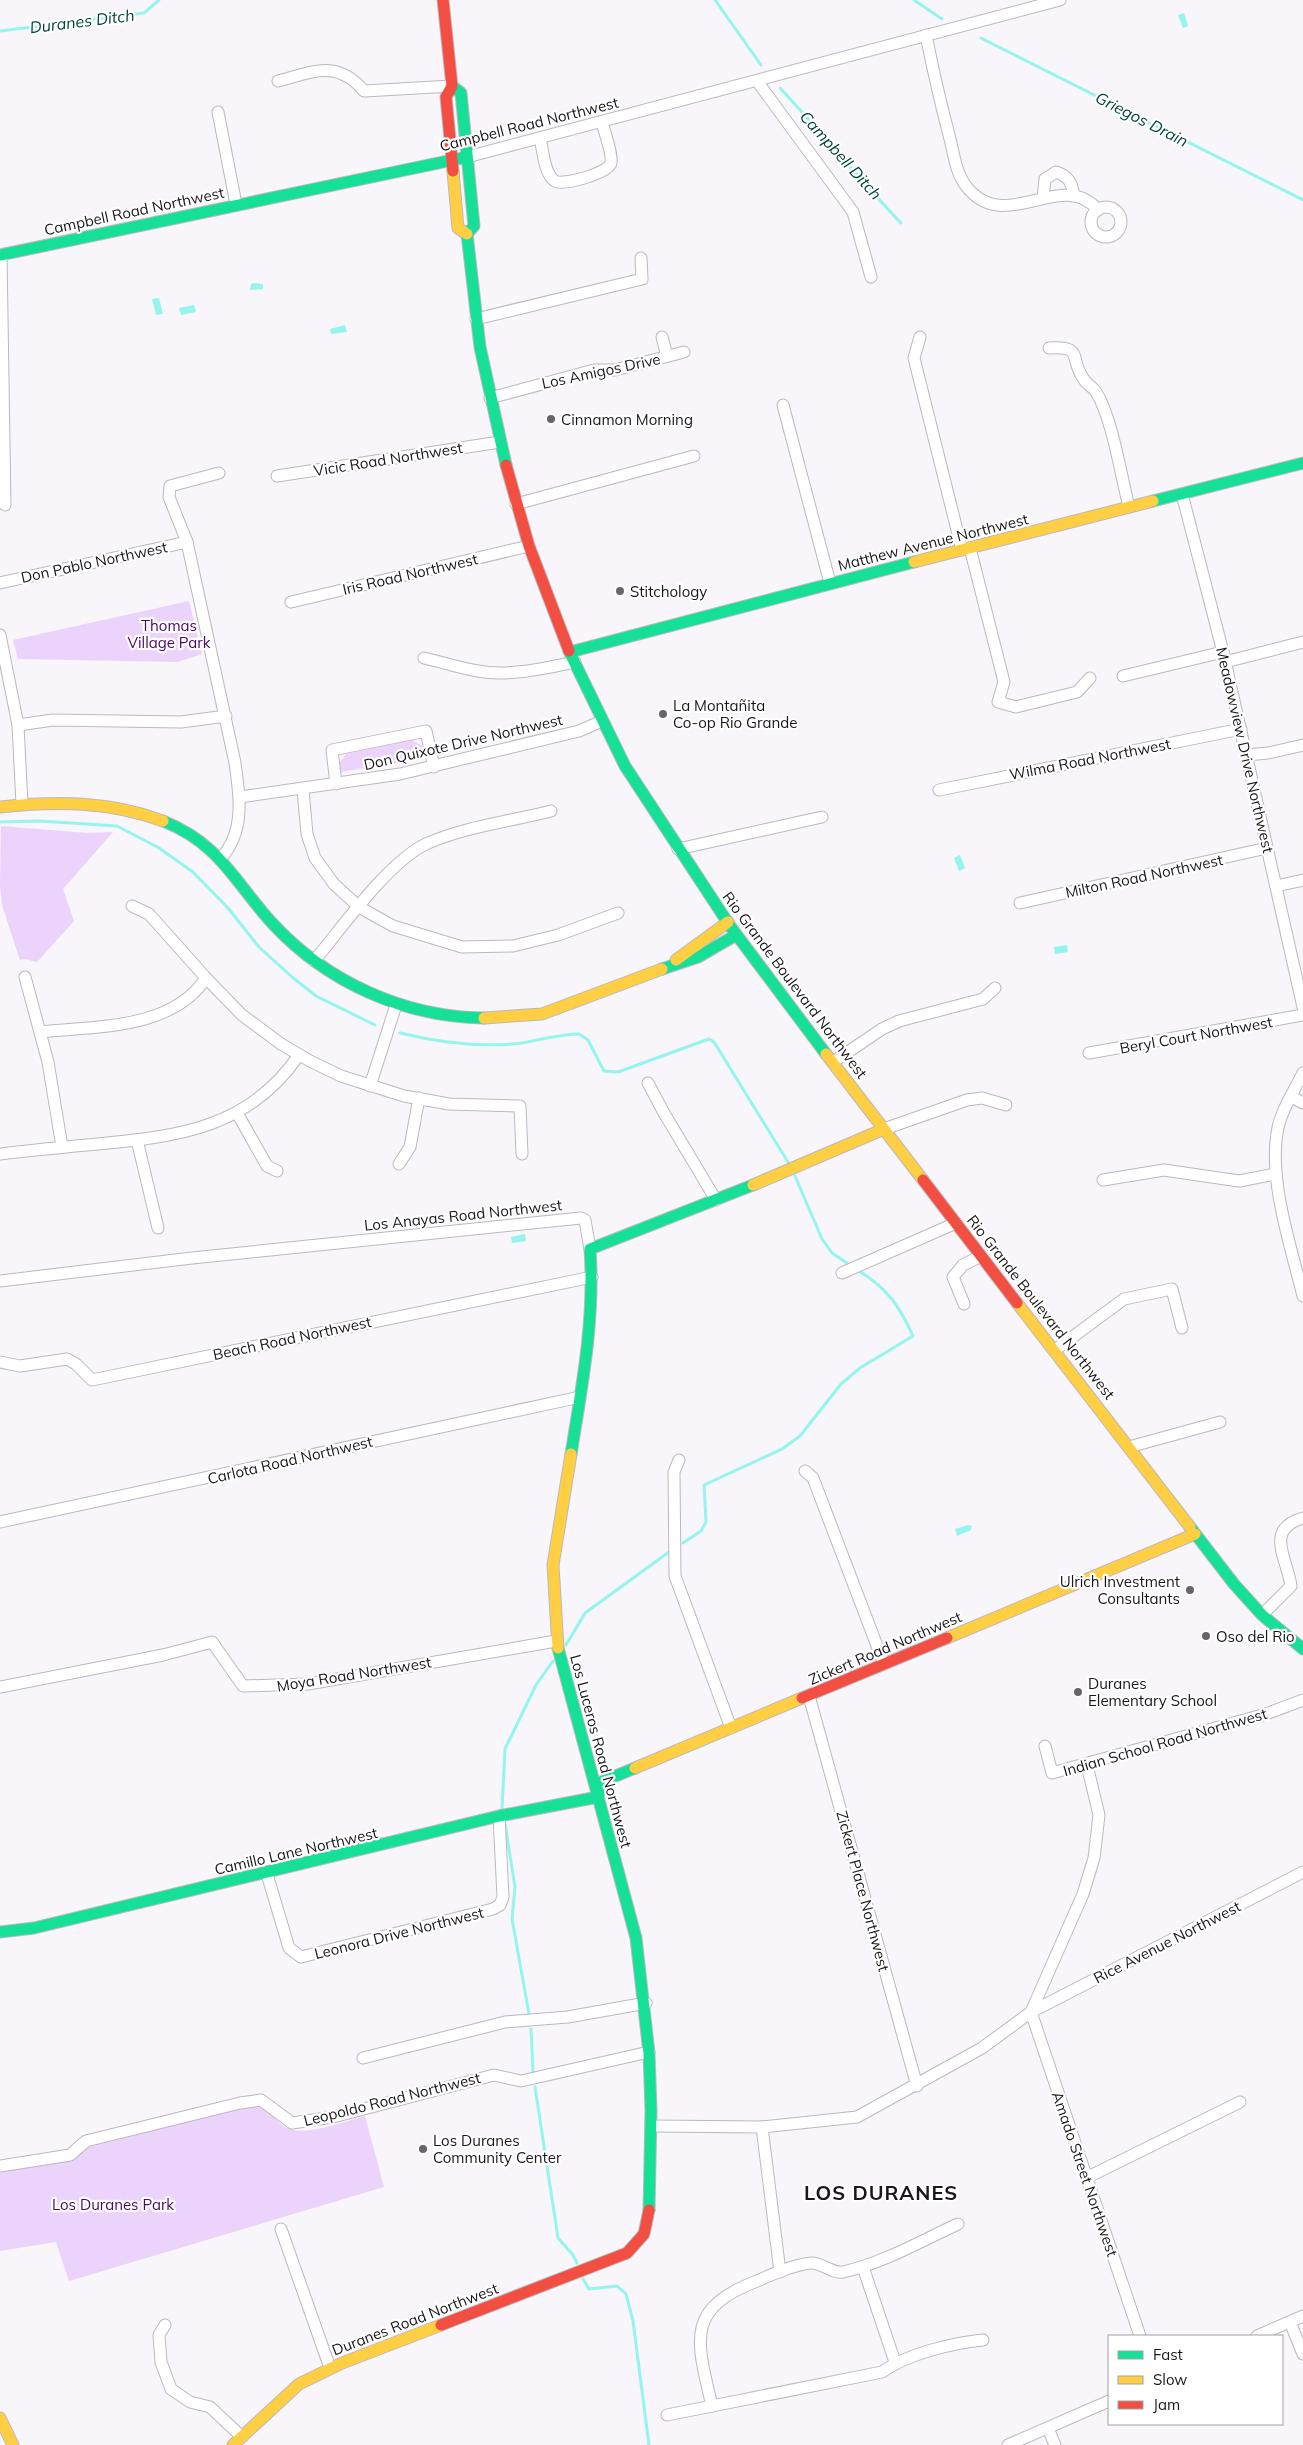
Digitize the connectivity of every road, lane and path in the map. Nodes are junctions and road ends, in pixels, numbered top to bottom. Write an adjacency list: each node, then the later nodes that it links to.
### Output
1 (442, 0): 6 (street, Rio Grande Boulevard Northwest)
2 (1060, 0): 3 (street, Campbell Road Northwest)
3 (926, 35): 5 (street, Campbell Road Northwest); 13 (street)
4 (278, 81): 6 (street)
5 (757, 81): 8 (street, Campbell Road Northwest); 19 (street)
6 (452, 86): 10 (street, Rio Grande Boulevard Northwest); 11 (street, Rio Grande Boulevard Northwest)
7 (218, 112): 14 (street)
8 (602, 122): 9 (street, Campbell Road Northwest); 9 (street)
9 (540, 138): 10 (street, Campbell Road Northwest)
10 (467, 157): 11 (street, Campbell Road Northwest); 16 (street, Rio Grande Boulevard Northwest)
11 (452, 160): 14 (street, Campbell Road Northwest); 16 (street, Rio Grande Boulevard Northwest)
12 (1074, 196): 13 (street); 13 (street); 15 (street)
13 (1042, 198)
14 (236, 204): 17 (street, Campbell Road Northwest)
15 (1098, 210)
16 (467, 234): 20 (street, Rio Grande Boulevard Northwest)
17 (0, 255): 35 (street)
18 (640, 258): 20 (street)
19 (871, 277)
20 (476, 319): 26 (street, Rio Grande Boulevard Northwest)
21 (662, 337): 25 (street)
22 (920, 338): 39 (street)
23 (1048, 348): 36 (street)
24 (684, 352): 25 (street, Los Amigos Drive)
25 (667, 356): 26 (street, Los Amigos Drive)
26 (490, 398): 28 (street, Rio Grande Boulevard Northwest)
27 (783, 404): 41 (street)
28 (500, 442): 32 (street, Vicic Road Northwest); 34 (street, Rio Grande Boulevard Northwest)
29 (694, 456): 34 (street)
30 (1303, 463): 33 (street, Matthew Avenue Northwest)
31 (219, 473): 37 (street)
32 (277, 476)
33 (1182, 494): 36 (street, Matthew Avenue Northwest); 46 (street, Meadowview Drive Northwest)
34 (516, 504): 38 (street, Rio Grande Boulevard Northwest)
35 (5, 505)
36 (1129, 507): 39 (street, Matthew Avenue Northwest)
37 (187, 542): 40 (street, Don Pablo Northwest); 50 (street)
38 (529, 546): 42 (street, Iris Road Northwest); 45 (street, Rio Grande Boulevard Northwest)
39 (966, 549): 41 (street, Matthew Avenue Northwest); 49 (street)
40 (0, 583)
41 (830, 583): 45 (street, Matthew Avenue Northwest)
42 (291, 602)
43 (0, 635): 52 (street)
44 (1303, 642): 46 (street)
45 (573, 657): 47 (street, Matthew Avenue Northwest); 51 (street, Rio Grande Boulevard Northwest)
46 (1224, 657): 48 (street); 53 (street, Meadowview Drive Northwest)
47 (424, 658)
48 (1123, 676)
49 (1090, 678)
50 (226, 716): 52 (street); 60 (street)
51 (602, 721): 56 (street, Don Quixote Drive Northwest); 65 (street, Rio Grande Boulevard Northwest)
52 (18, 725): 61 (street)
53 (1241, 729): 55 (street, Meadowview Drive Northwest); 59 (street, Wilma Road Northwest)
54 (1303, 745): 55 (street)
55 (1246, 755): 66 (street, Meadowview Drive Northwest)
56 (434, 767): 57 (street, Don Quixote Drive Northwest); 57 (street)
57 (336, 784): 58 (street, Don Quixote Drive Northwest)
58 (303, 790): 60 (street, Don Quixote Drive Northwest); 72 (street)
59 (939, 790)
60 (240, 797): 67 (street)
61 (22, 804): 62 (street); 67 (street)
62 (0, 807)
63 (552, 811): 72 (street)
64 (822, 816): 65 (street)
65 (678, 848): 74 (street, Rio Grande Boulevard Northwest)
66 (1267, 848): 69 (street, Meadowview Drive Northwest); 70 (street, Milton Road Northwest)
67 (221, 858): 76 (street)
68 (1303, 880): 69 (street)
69 (1276, 886): 82 (street, Meadowview Drive Northwest)
70 (1020, 903)
71 (132, 906): 79 (street)
72 (359, 907): 73 (street); 76 (street)
73 (618, 913)
74 (728, 922): 75 (street, Rio Grande Boulevard Northwest); 77 (street)
75 (736, 935): 77 (street); 87 (street, Rio Grande Boulevard Northwest)
76 (314, 962): 81 (street)
77 (671, 965): 81 (street)
78 (26, 977): 84 (street)
79 (206, 978): 84 (street); 86 (street)
80 (995, 988): 87 (street)
81 (396, 1005): 90 (street)
82 (1303, 1007)
83 (1303, 1015): 85 (street, Beryl Court Northwest)
84 (41, 1032): 98 (street)
85 (1089, 1053)
86 (299, 1055): 90 (street); 95 (street)
87 (834, 1062): 96 (street, Rio Grande Boulevard Northwest)
88 (1303, 1072): 91 (street)
89 (648, 1084): 105 (street)
90 (370, 1086): 92 (street)
91 (1292, 1097): 93 (street); 103 (street)
92 (419, 1098): 100 (street); 101 (street)
93 (1303, 1103)
94 (1006, 1105): 96 (street)
95 (237, 1113): 97 (street); 102 (street)
96 (884, 1129): 105 (street); 106 (street, Rio Grande Boulevard Northwest)
97 (137, 1140): 98 (street); 107 (street)
98 (62, 1147): 99 (street)
99 (0, 1154)
100 (522, 1154)
101 (399, 1164)
102 (277, 1171)
103 (1275, 1174): 104 (street); 109 (street)
104 (1103, 1180)
105 (716, 1200): 108 (street)
106 (956, 1223): 110 (street, Rio Grande Boulevard Northwest); 111 (street)
107 (158, 1228)
108 (590, 1248): 112 (street, Los Luceros Road Northwest); 113 (street, Los Anayas Road Northwest)
109 (1298, 1253): 114 (street)
110 (981, 1256): 115 (street); 117 (street, Rio Grande Boulevard Northwest)
111 (842, 1273)
112 (592, 1277): 118 (street, Beach Road Northwest); 119 (street, Los Luceros Road Northwest)
113 (0, 1281)
114 (1303, 1296)
115 (964, 1304)
116 (1182, 1328): 117 (street)
117 (1055, 1350): 121 (street, Rio Grande Boulevard Northwest)
118 (0, 1362)
119 (580, 1397): 125 (street, Carlota Road Northwest); 128 (street, Los Luceros Road Northwest)
120 (1220, 1422): 121 (street)
121 (1129, 1447): 126 (street, Rio Grande Boulevard Northwest)
122 (679, 1460): 134 (street)
123 (805, 1471): 130 (street)
124 (1303, 1518): 127 (street)
125 (0, 1522)
126 (1195, 1534): 127 (street, Rio Grande Boulevard Northwest); 130 (street, Zickert Road Northwest)
127 (1262, 1615): 129 (street, Rio Grande Boulevard Northwest)
128 (556, 1641): 131 (street, Moya Road Northwest); 137 (street, Los Luceros Road Northwest)
129 (1303, 1649)
130 (884, 1664): 132 (street, Zickert Road Northwest)
131 (0, 1687)
132 (808, 1696): 134 (street, Zickert Road Northwest); 146 (street, Zickert Place Northwest)
133 (1303, 1700): 136 (street, Indian School Road Northwest)
134 (732, 1728): 137 (street, Zickert Road Northwest)
135 (1045, 1746): 136 (street, Indian School Road Northwest)
136 (1087, 1765): 143 (street)
137 (598, 1797): 138 (street, Camillo Lane Northwest); 142 (street, Los Luceros Road Northwest)
138 (499, 1816): 140 (street, Camillo Lane Northwest); 140 (street, Leonora Drive Northwest)
139 (1303, 1872): 143 (street, Rice Avenue Northwest)
140 (267, 1874): 141 (street, Camillo Lane Northwest)
141 (0, 1932)
142 (646, 2003): 144 (street, Los Luceros Road Northwest); 145 (street)
143 (1031, 2012): 146 (street); 151 (street, Amado Street Northwest)
144 (649, 2052): 148 (street, Los Luceros Road Northwest); 150 (street, Leopoldo Road Northwest)
145 (364, 2058)
146 (917, 2086): 149 (street)
147 (1240, 2102): 151 (street)
148 (651, 2126): 149 (street); 154 (street, Los Luceros Road Northwest)
149 (762, 2127): 156 (street)
150 (0, 2166)
151 (1086, 2178): 160 (street, Amado Street Northwest)
152 (958, 2224): 155 (street)
153 (281, 2229): 165 (street)
154 (628, 2253): 165 (street, Duranes Road Northwest)
155 (863, 2267): 156 (street); 164 (street)
156 (780, 2272): 167 (street)
157 (1303, 2316): 158 (street)
158 (1290, 2322): 161 (street); 163 (street)
159 (165, 2325): 171 (street)
160 (1140, 2335)
161 (1259, 2335)
162 (983, 2340): 164 (street)
163 (1303, 2354)
164 (895, 2362): 167 (street)
165 (330, 2368): 171 (street, Duranes Road Northwest)
166 (1108, 2402): 170 (street)
167 (712, 2406): 168 (street)
168 (666, 2415)
169 (0, 2418): 172 (street)
170 (1048, 2428): 173 (street); 174 (street)
171 (238, 2441)
172 (13, 2445)
173 (1008, 2445)
174 (1055, 2445)

